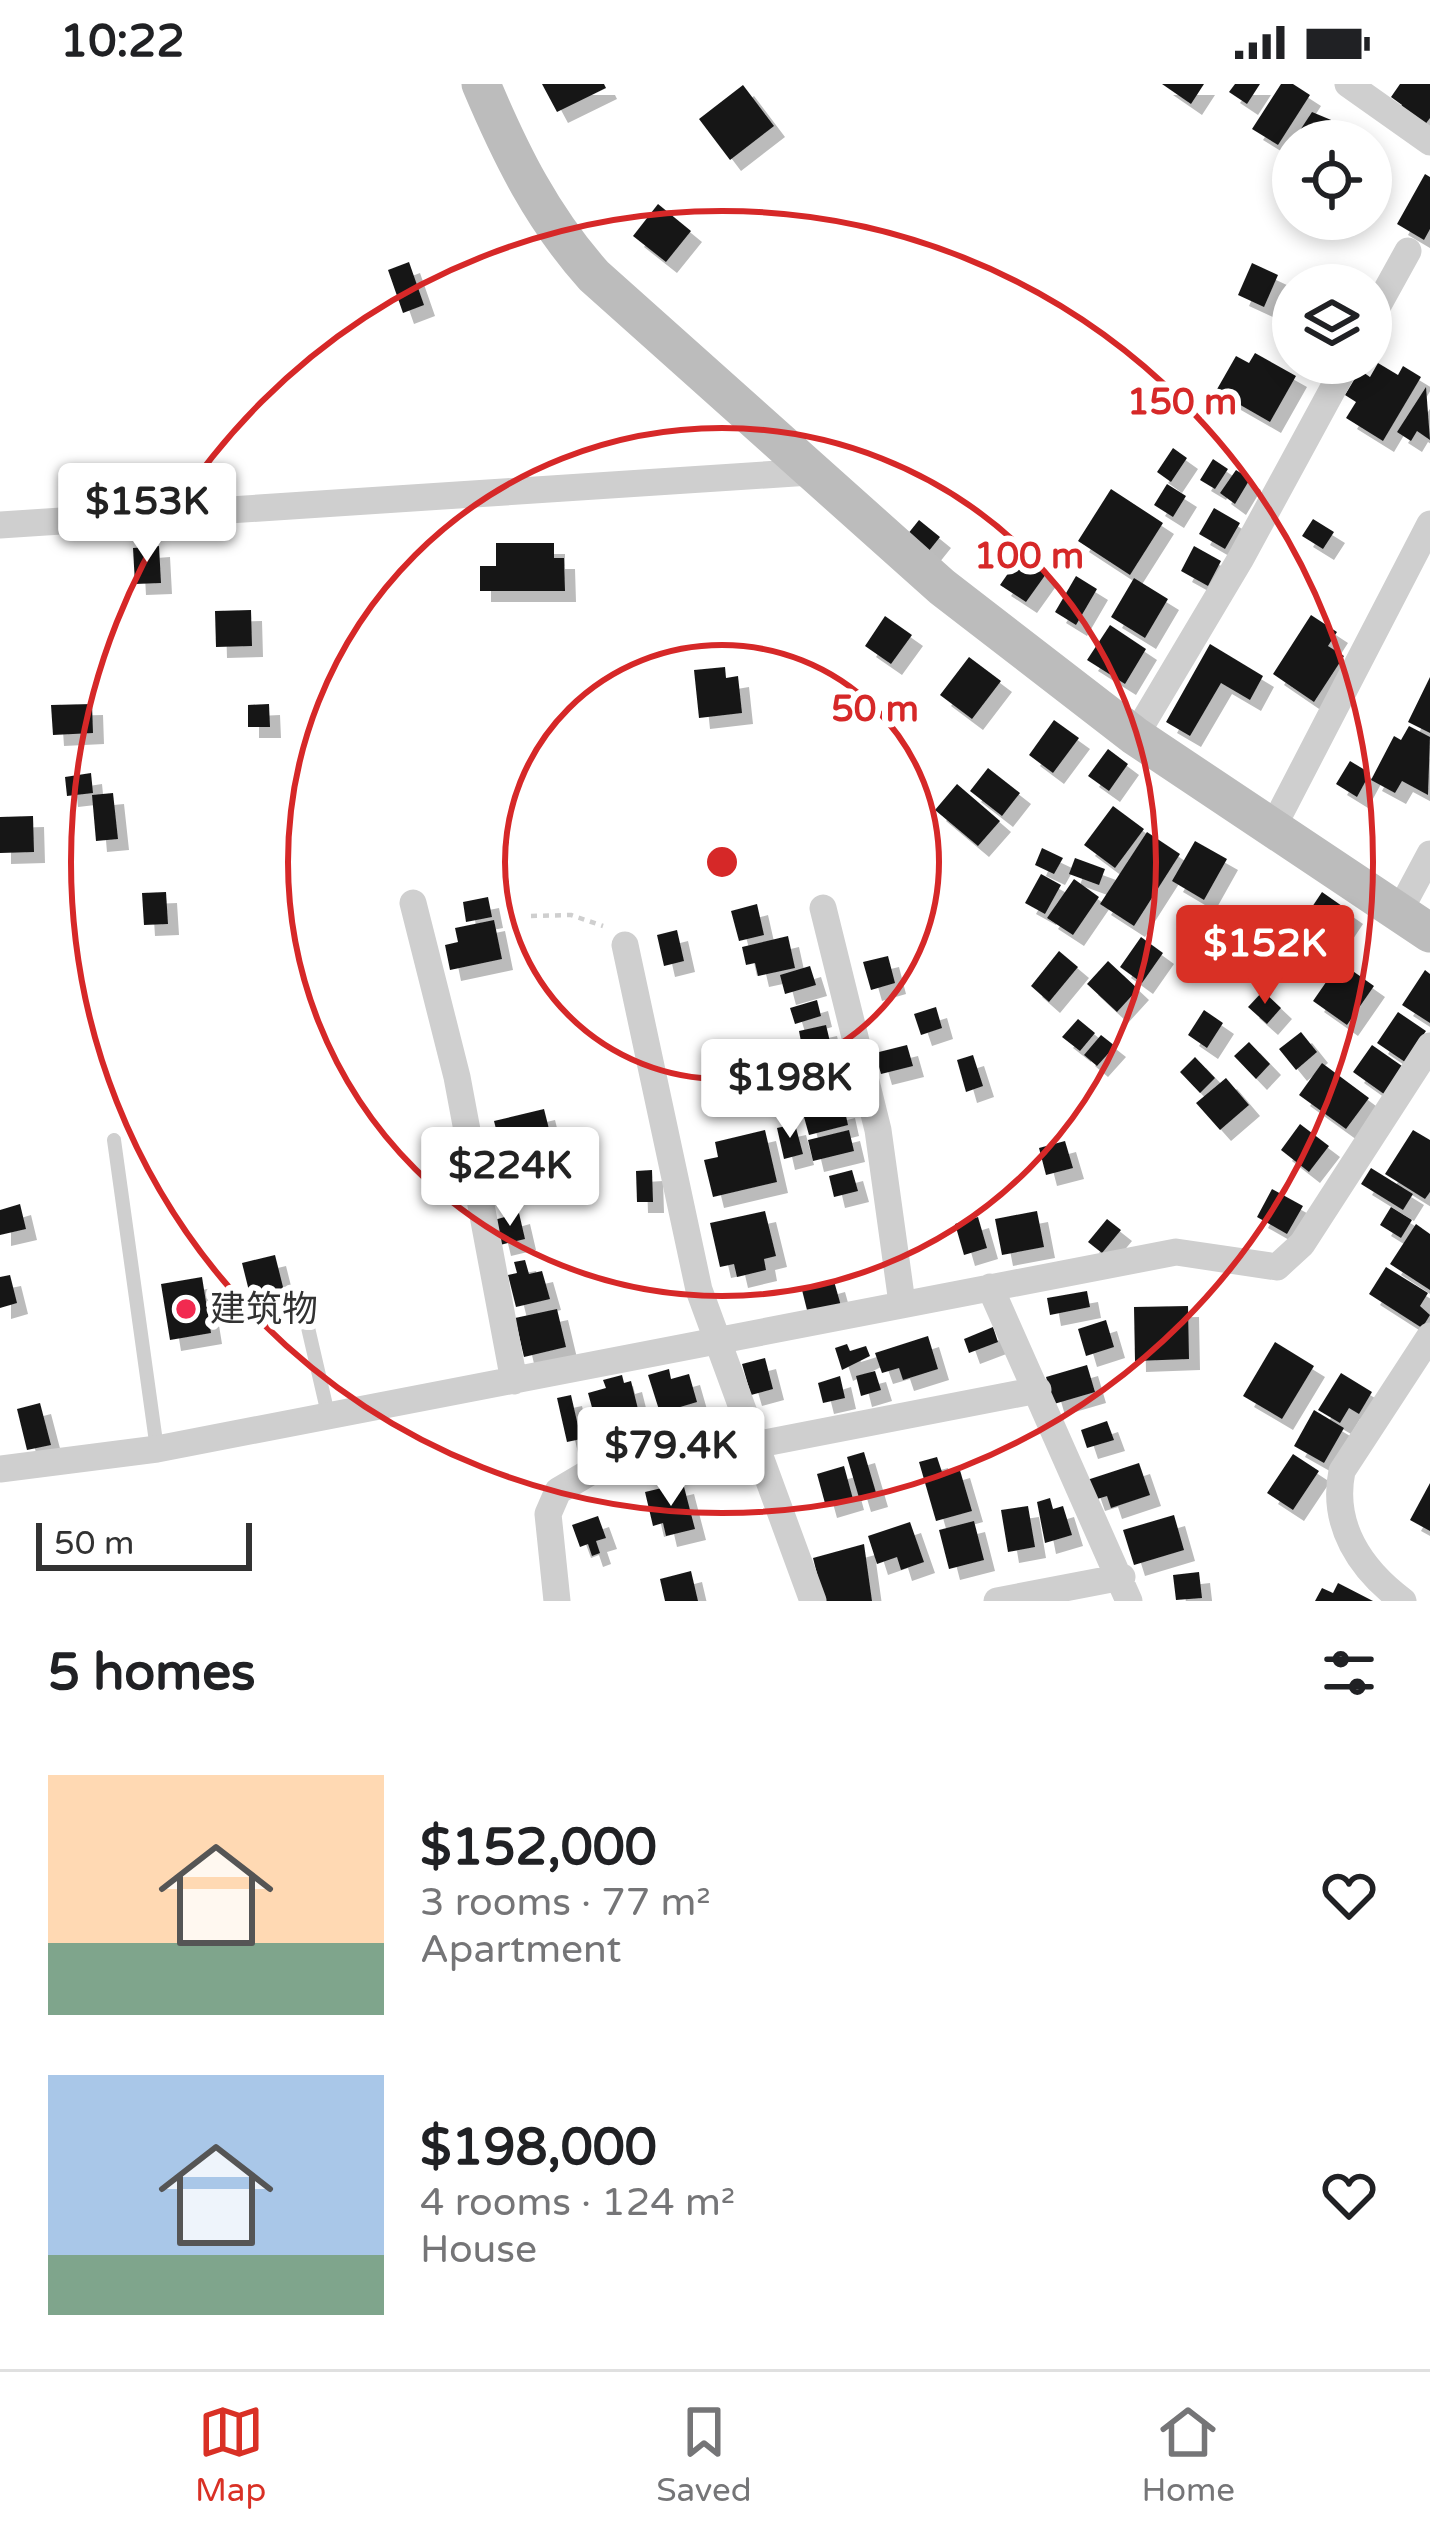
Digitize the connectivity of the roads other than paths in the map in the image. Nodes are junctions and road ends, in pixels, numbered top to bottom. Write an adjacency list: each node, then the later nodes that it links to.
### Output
1 (481, 84): 7 (street)
2 (1348, 84): 3 (street)
3 (1430, 142)
4 (1408, 250): 5 (street)
5 (1392, 279)
6 (1336, 384): 10 (street)
7 (810, 472): 9 (street); 10 (street)
8 (1430, 524): 11 (street)
9 (0, 525)
10 (1135, 736): 11 (street)
11 (1272, 829): 15 (street)
12 (1430, 854): 15 (street)
13 (413, 903): 24 (street)
14 (823, 908): 20 (street)
15 (1414, 922)
16 (626, 946): 23 (street)
17 (1430, 1046): 19 (street)
18 (114, 1140): 28 (lane)
19 (990, 1287): 20 (street); 25 (street)
20 (902, 1303): 23 (street)
21 (306, 1319): 26 (lane)
22 (1430, 1336): 34 (street)
23 (713, 1338): 24 (street); 27 (street)
24 (514, 1381): 26 (street)
25 (1038, 1390): 27 (street); 30 (street)
26 (328, 1414): 28 (street)
27 (754, 1445): 31 (street); 32 (street)
28 (157, 1449): 29 (street)
29 (0, 1469)
30 (1125, 1589): 33 (street)
31 (557, 1601)
32 (813, 1601)
33 (997, 1601)
34 (1403, 1601)

